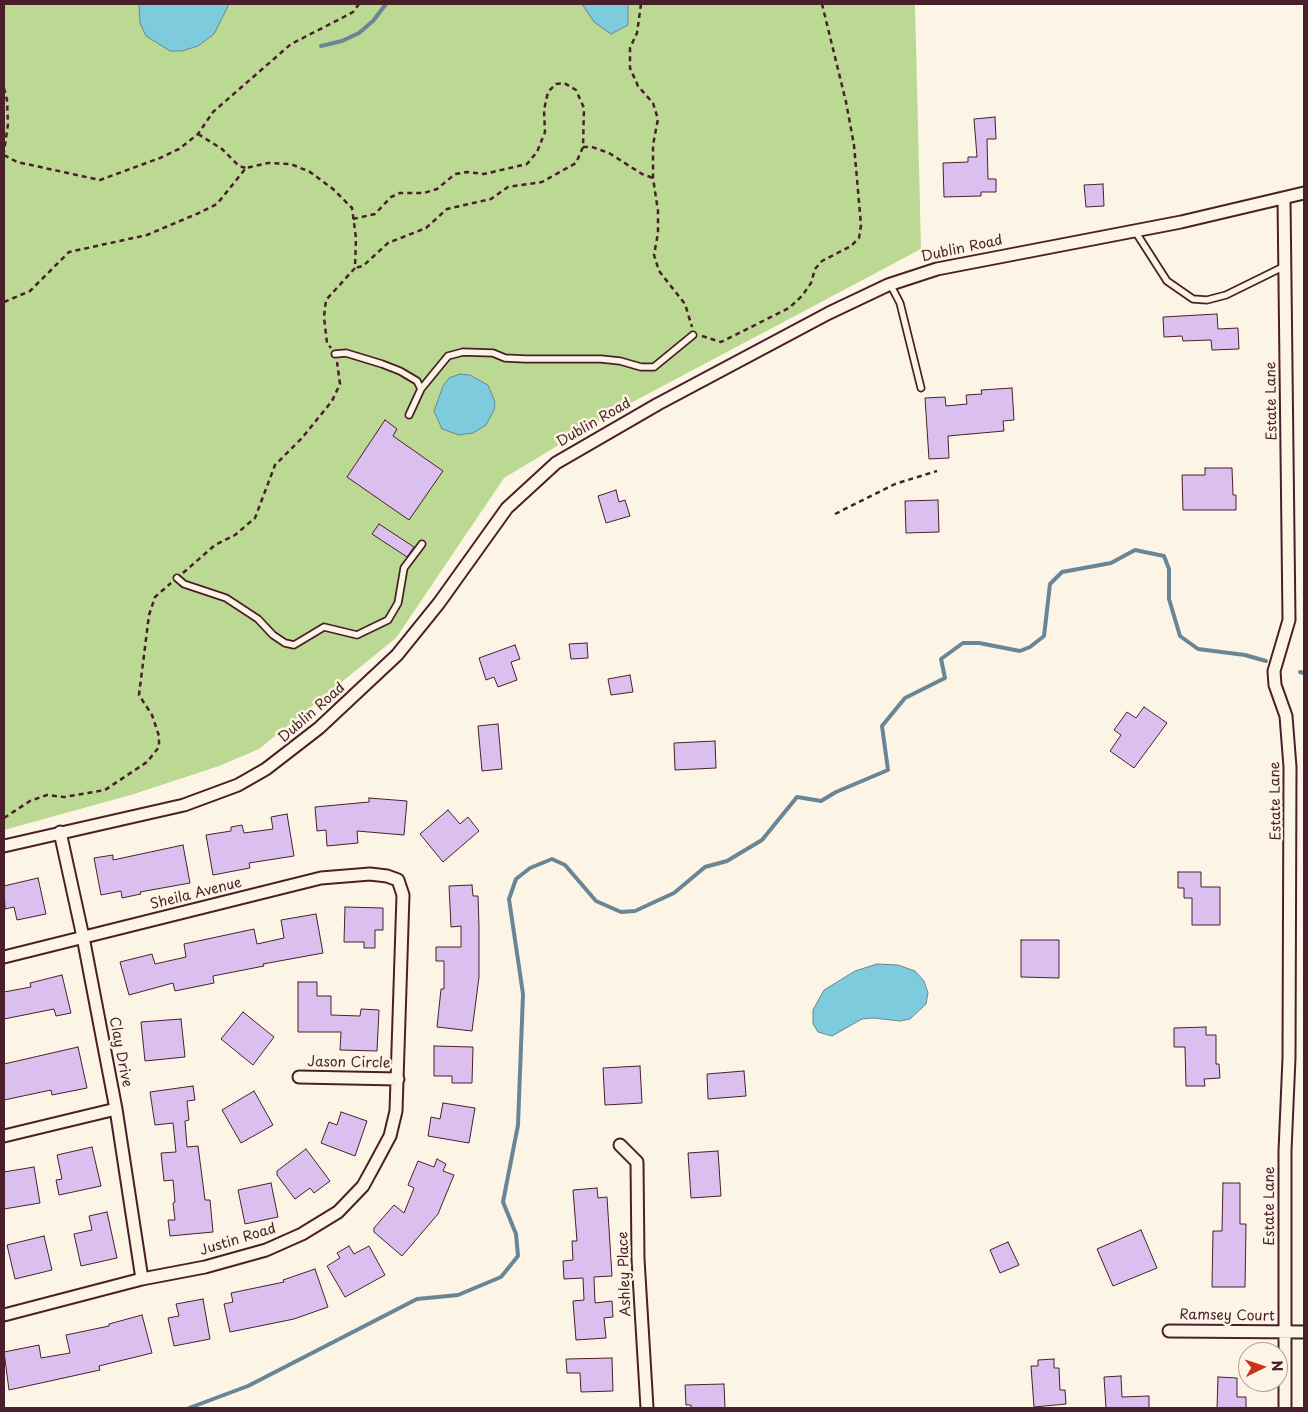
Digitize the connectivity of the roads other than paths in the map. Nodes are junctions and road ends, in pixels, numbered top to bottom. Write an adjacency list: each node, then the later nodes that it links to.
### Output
1 (1304, 193): 2 (street, Dublin Road)
2 (1284, 198): 3 (street, Dublin Road); 4 (street, Estate Lane)
3 (1135, 232): 4 (lane); 5 (street, Dublin Road)
4 (1285, 266): 26 (street, Estate Lane)
5 (890, 284): 8 (lane); 13 (street, Dublin Road)
6 (693, 335): 9 (lane)
7 (334, 354): 9 (lane)
8 (921, 388)
9 (421, 389): 10 (lane)
10 (409, 415)
11 (422, 544): 12 (lane)
12 (177, 578)
13 (60, 832): 14 (street, Dublin Road); 16 (street, Clay Drive)
14 (4, 846)
15 (398, 880): 16 (street, Sheila Avenue); 19 (street, Justin Road)
16 (83, 937): 17 (street, Sheila Avenue); 20 (street, Clay Drive)
17 (4, 957)
18 (299, 1077): 19 (street, Jason Circle)
19 (398, 1079): 23 (street, Justin Road)
20 (116, 1109): 21 (street); 23 (street, Clay Drive)
21 (4, 1136)
22 (620, 1145): 28 (street, Ashley Place)
23 (142, 1279): 24 (street, Justin Road)
24 (4, 1315)
25 (1169, 1331): 26 (street, Ramsey Court)
26 (1284, 1332): 27 (street, Ramsey Court); 29 (street, Estate Lane)
27 (1304, 1332)
28 (646, 1408)
29 (1285, 1408)

